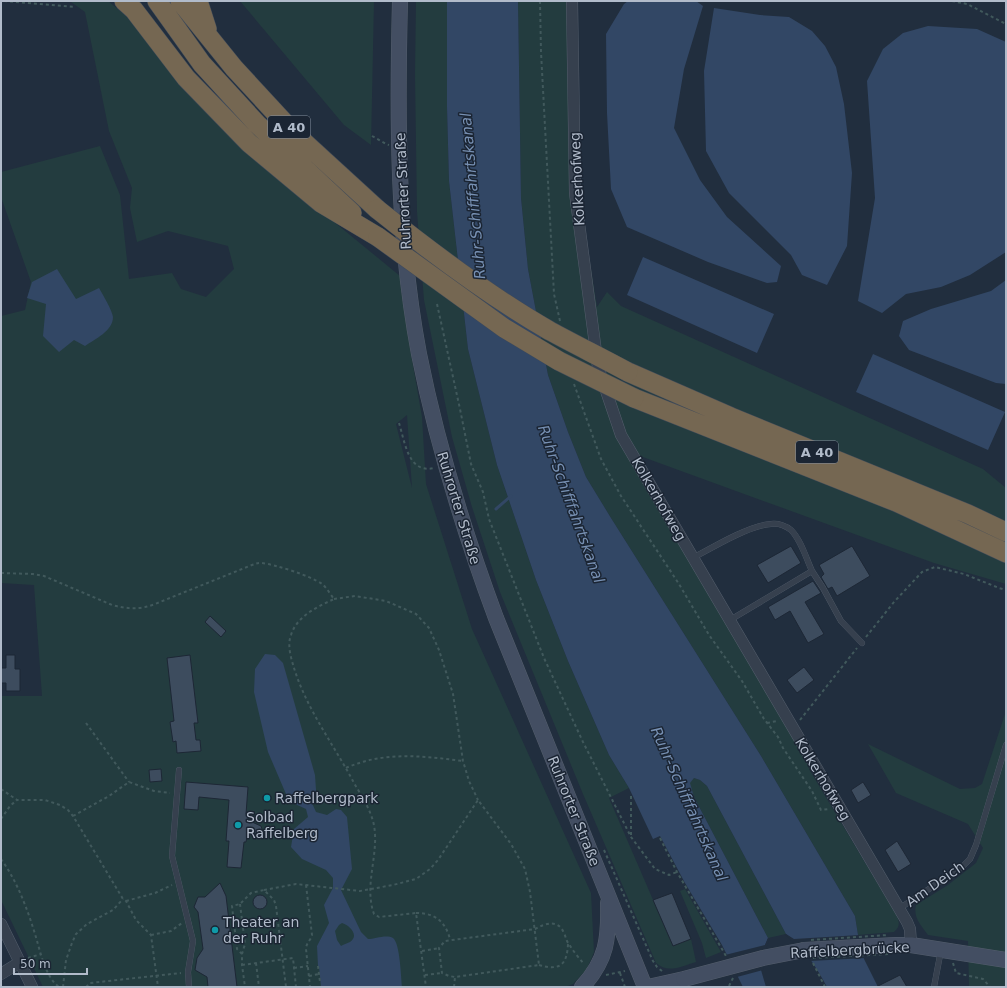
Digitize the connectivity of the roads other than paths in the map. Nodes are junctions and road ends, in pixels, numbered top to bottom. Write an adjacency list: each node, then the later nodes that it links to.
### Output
1 (124, 1): 8 (highway)
2 (157, 1): 8 (highway, A 40)
3 (180, 1): 7 (highway, A 40)
4 (198, 1): 7 (highway)
5 (400, 1): 17 (main road, Ruhrorter Straße)
6 (572, 1): 11 (street, Kolkerhofweg)
7 (209, 38): 9 (highway, A 40, bridge)
8 (378, 237): 10 (highway, A 40, bridge)
9 (1006, 532)
10 (1006, 553)
11 (693, 558): 12 (lane); 13 (street, Kolkerhofweg)
12 (812, 571): 13 (lane); 14 (lane)
13 (730, 620): 18 (street, Kolkerhofweg)
14 (862, 643)
15 (1006, 745): 18 (lane, Am Deich)
16 (179, 770): 26 (lane)
17 (608, 894): 27 (main road); 28 (main road, Ruhrorter Straße)
18 (900, 908): 20 (street, Kolkerhofweg)
19 (1, 924): 23 (street)
20 (911, 945): 21 (main road, Raffelbergbrücke); 28 (main road, Raffelbergbrücke, bridge)
21 (942, 950): 22 (main road, Raffelbergbrücke); 29 (lane)
22 (1006, 960)
23 (20, 962): 24 (street); 25 (street)
24 (1, 974)
25 (32, 987)
26 (189, 987)
27 (582, 987)
28 (647, 987)
29 (934, 987)

